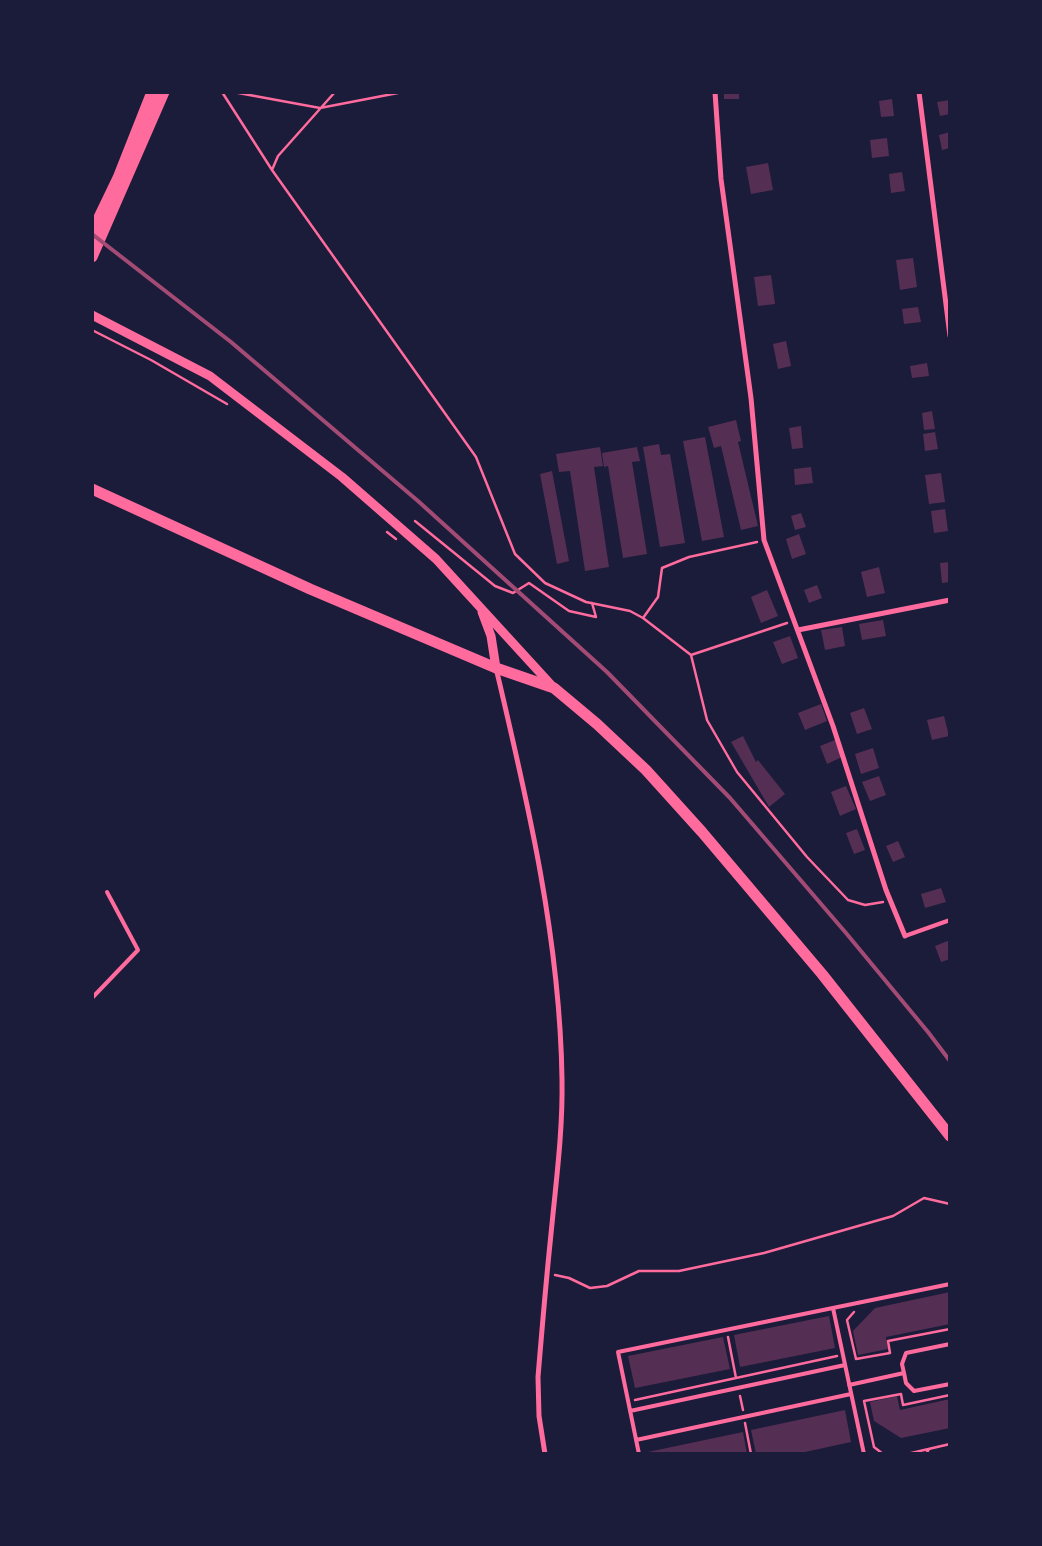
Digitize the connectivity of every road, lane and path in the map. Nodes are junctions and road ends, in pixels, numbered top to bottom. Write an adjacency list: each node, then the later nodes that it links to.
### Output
1 (152, 92): 11 (main road)
2 (164, 92): 11 (main road)
3 (222, 92): 10 (path)
4 (233, 92): 9 (path)
5 (335, 92): 9 (path)
6 (403, 92): 9 (path)
7 (714, 92): 22 (street)
8 (919, 92): 16 (street)
9 (320, 108): 10 (path)
10 (272, 170): 24 (path)
11 (122, 180): 12 (main road); 13 (main road)
12 (92, 232)
13 (92, 257)
14 (92, 315): 25 (street)
15 (92, 330): 17 (path)
16 (950, 336)
17 (230, 405)
18 (92, 489): 30 (main road)
19 (415, 521): 24 (path)
20 (380, 526): 21 (path)
21 (400, 534)
22 (764, 540): 26 (path); 27 (street)
23 (950, 600): 28 (street)
24 (592, 603): 26 (path)
25 (479, 604): 30 (street); 31 (street)
26 (643, 618): 29 (path)
27 (793, 621): 28 (street); 29 (path)
28 (798, 630): 33 (street)
29 (692, 655): 33 (path)
30 (496, 668): 31 (main road); 39 (street)
31 (554, 688): 37 (main road)
32 (107, 892): 36 (lane)
33 (891, 900): 35 (street)
34 (950, 920): 35 (lane)
35 (905, 936)
36 (92, 998)
37 (950, 1136)
38 (950, 1204): 39 (path)
39 (546, 1273): 57 (street)
40 (950, 1284): 41 (lane)
41 (864, 1301): 42 (lane); 43 (path)
42 (833, 1308): 45 (lane); 52 (lane)
43 (950, 1329)
44 (950, 1344): 47 (lane)
45 (843, 1355): 46 (lane); 52 (path)
46 (845, 1365): 49 (lane); 53 (lane)
47 (904, 1373): 48 (lane); 49 (lane)
48 (950, 1384)
49 (849, 1385): 50 (lane)
50 (851, 1394): 54 (lane); 59 (lane)
51 (950, 1395): 60 (path)
52 (628, 1401): 53 (lane)
53 (630, 1411): 54 (lane)
54 (636, 1440): 58 (lane)
55 (950, 1444): 56 (path)
56 (929, 1449): 61 (path); 62 (path)
57 (545, 1454)
58 (639, 1454)
59 (864, 1454)
60 (884, 1454)
61 (907, 1454)
62 (926, 1454)

